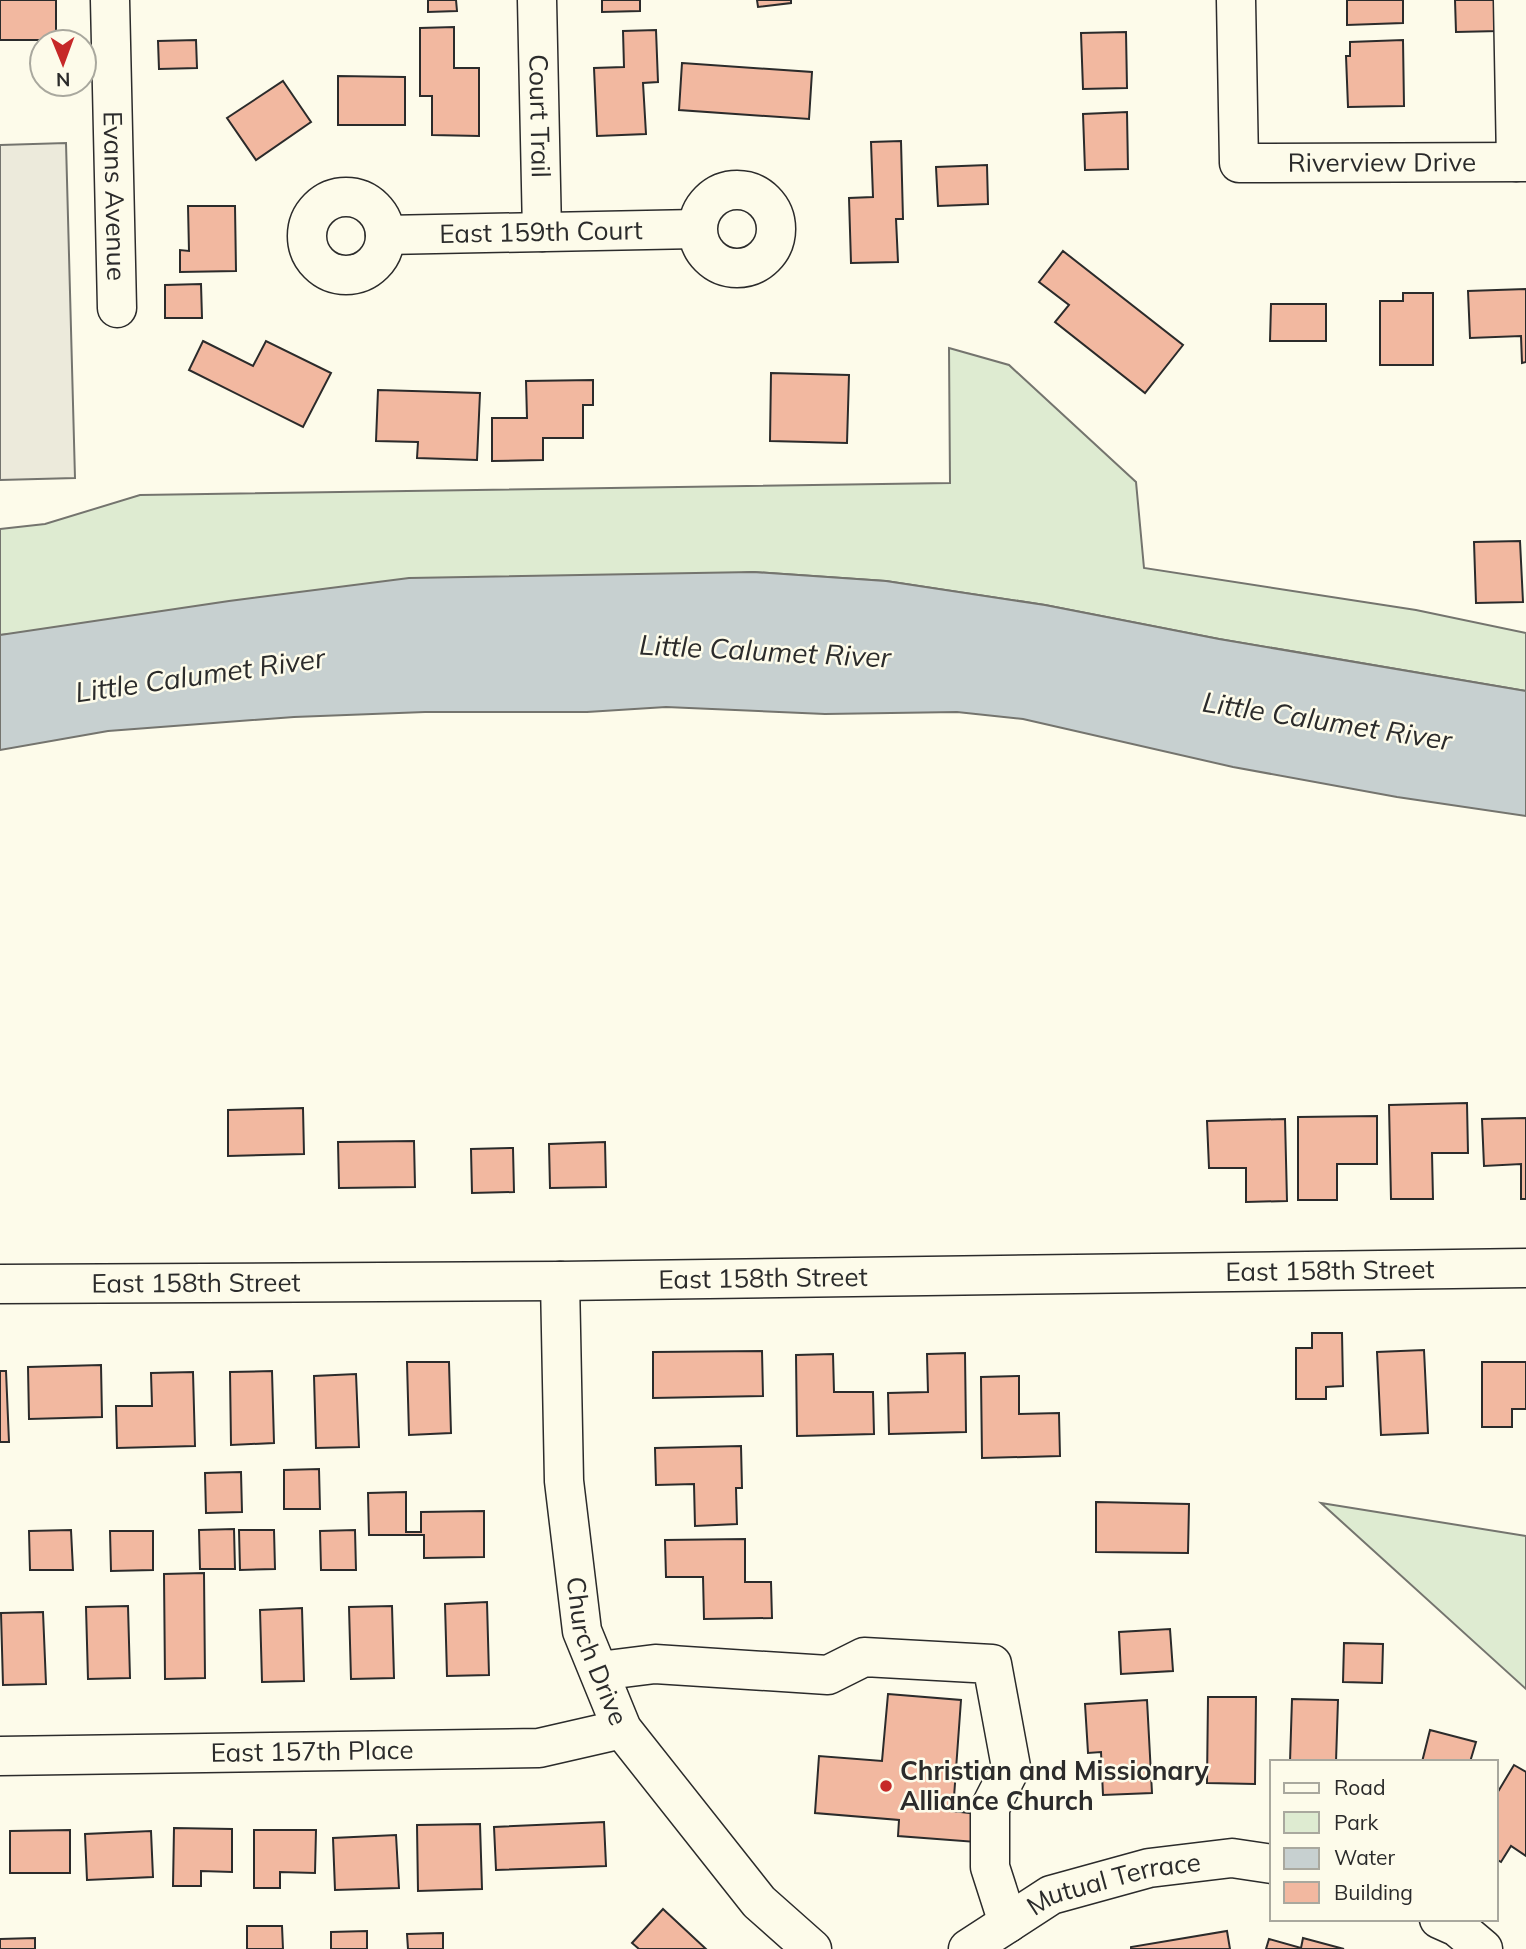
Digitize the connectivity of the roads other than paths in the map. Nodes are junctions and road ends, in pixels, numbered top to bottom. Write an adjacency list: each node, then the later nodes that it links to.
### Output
1 (110, 0): 9 (street, Evans Avenue)
2 (537, 0): 7 (street, Court Trail)
3 (1236, 0): 5 (street, Riverview Drive)
4 (1513, 0): 5 (street)
5 (1521, 162)
6 (697, 229): 7 (street, East 159th Court)
7 (542, 232): 8 (street, East 159th Court)
8 (385, 235)
9 (117, 308)
10 (1526, 1268): 11 (street, East 158th Street)
11 (560, 1281): 12 (street, East 158th Street); 13 (street, Church Drive)
12 (0, 1284)
13 (599, 1671): 14 (street, Church Drive); 18 (street)
14 (622, 1729): 15 (street, East 157th Place); 19 (street, Church Drive)
15 (0, 1756)
16 (1270, 1864): 18 (street, Mutual Terrace)
17 (1444, 1921): 21 (street)
18 (1008, 1923): 20 (street, Mutual Terrace)
19 (812, 1949)
20 (968, 1949)
21 (1483, 1949)

